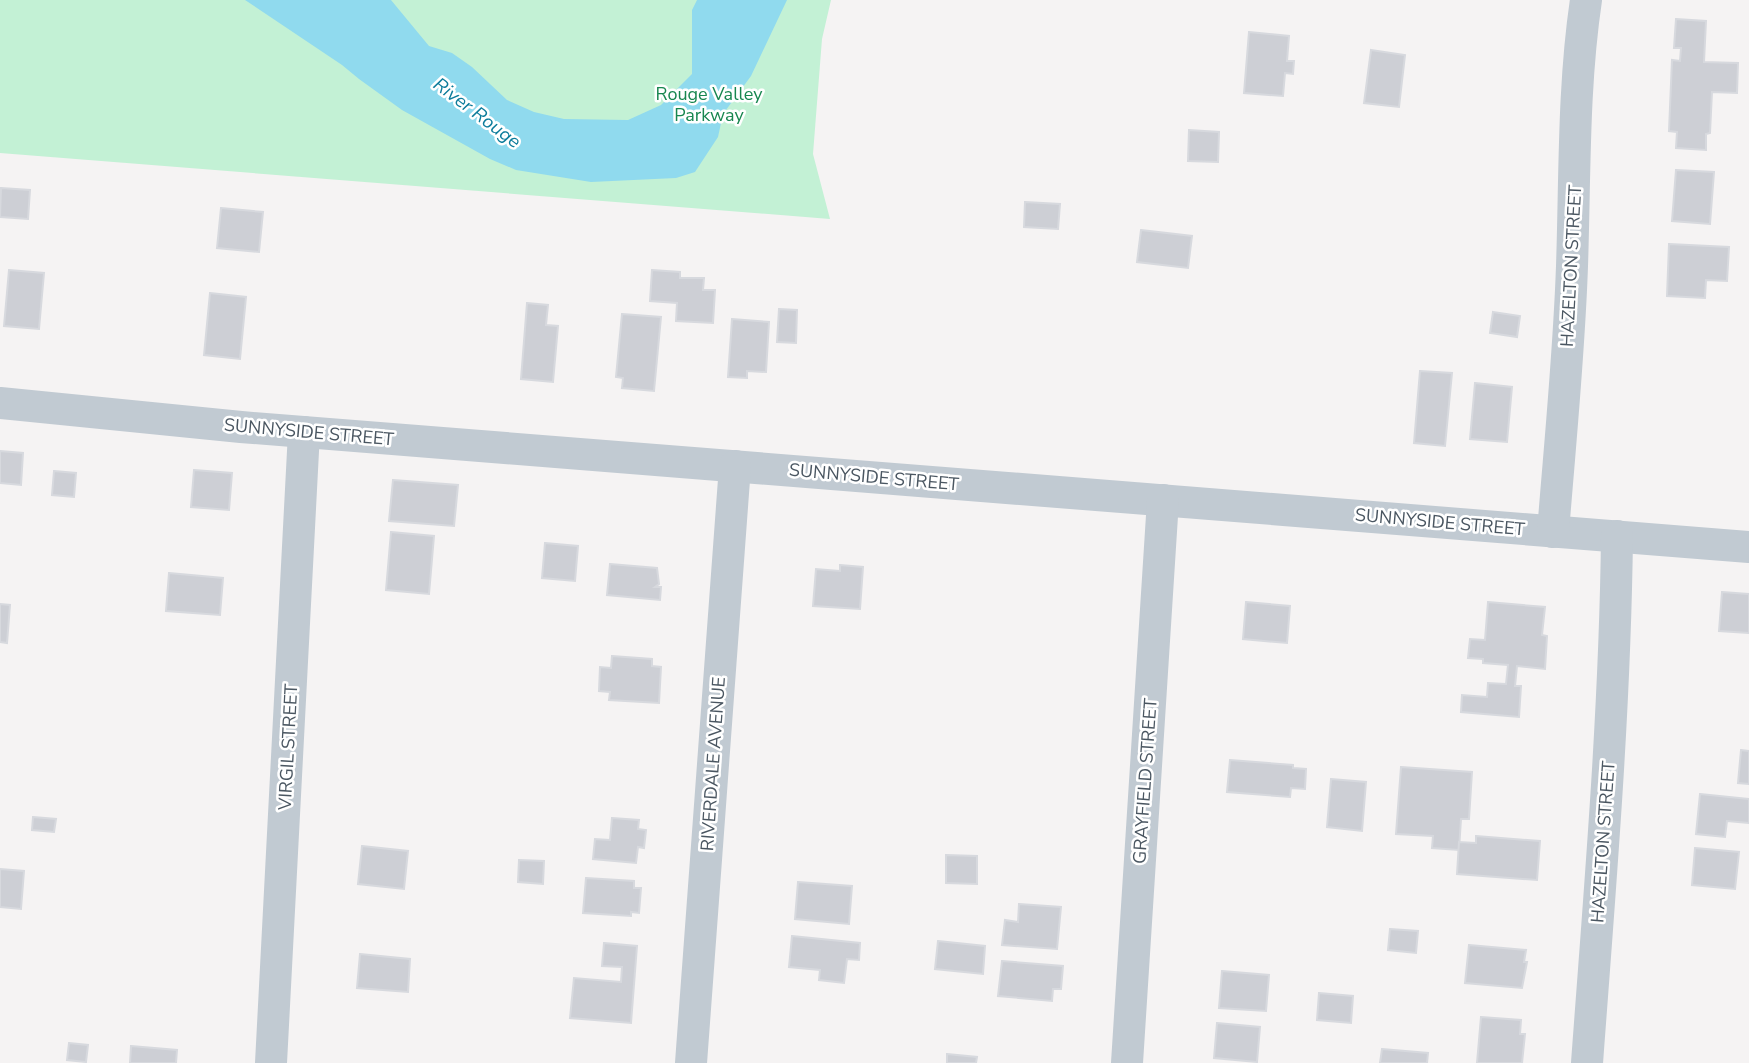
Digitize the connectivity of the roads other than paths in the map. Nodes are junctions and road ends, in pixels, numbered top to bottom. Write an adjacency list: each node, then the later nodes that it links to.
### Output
1 (1586, 0): 6 (street, HAZELTON STREET)
2 (0, 403): 3 (street, SUNNYSIDE STREET)
3 (304, 432): 4 (street, SUNNYSIDE STREET); 9 (street, VIRGIL STREET)
4 (735, 466): 5 (street, SUNNYSIDE STREET); 10 (street, RIVERDALE AVENUE)
5 (1163, 500): 6 (street, SUNNYSIDE STREET); 11 (street, GRAYFIELD STREET)
6 (1553, 532): 7 (street, SUNNYSIDE STREET)
7 (1617, 536): 8 (street, SUNNYSIDE STREET); 12 (street, HAZELTON STREET)
8 (1749, 547)
9 (271, 1063)
10 (691, 1063)
11 (1127, 1063)
12 (1587, 1063)

